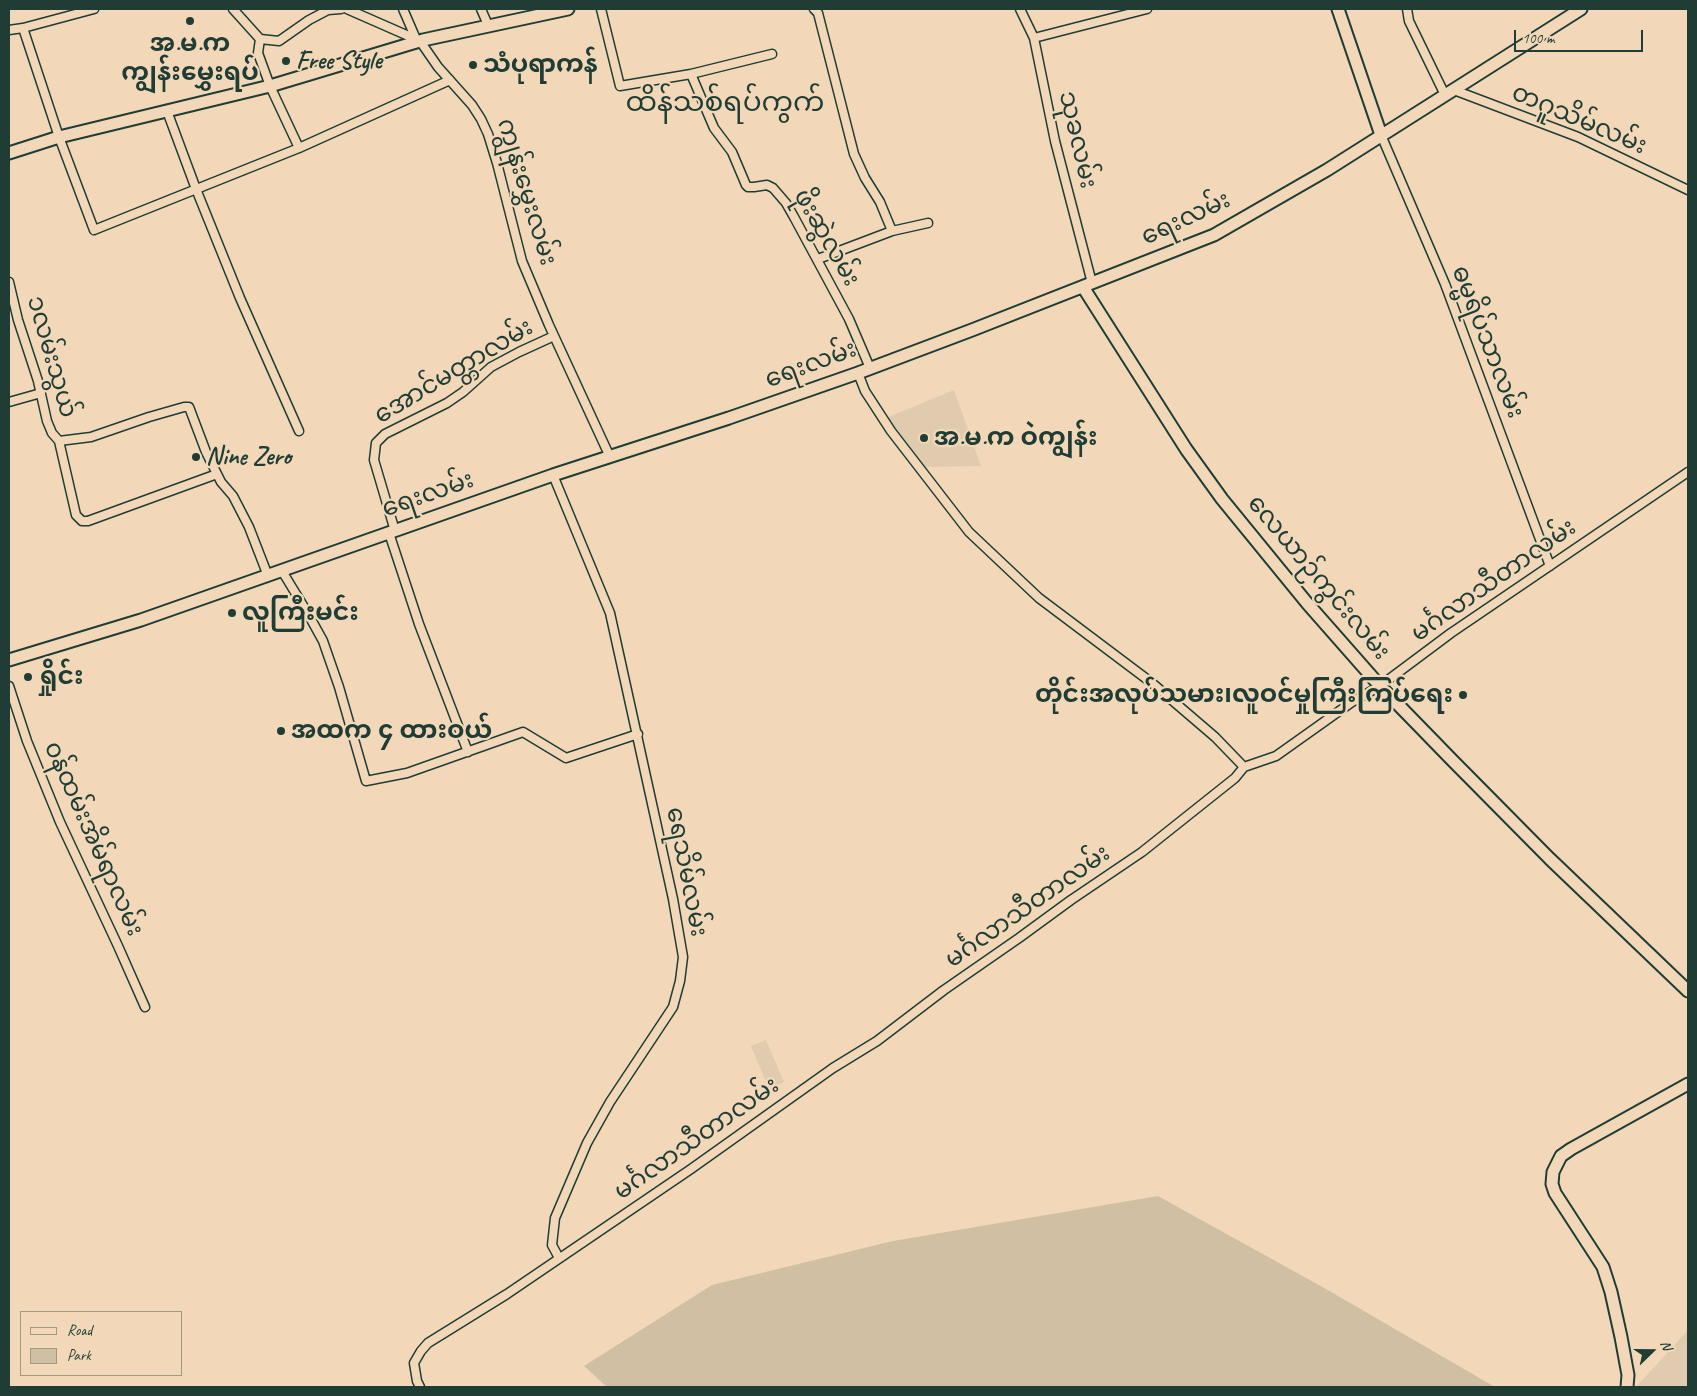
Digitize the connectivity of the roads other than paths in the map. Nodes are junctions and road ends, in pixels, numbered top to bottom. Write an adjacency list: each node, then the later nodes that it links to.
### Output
1 (94, 9): 17 (street)
2 (233, 9): 20 (street)
3 (341, 9): 20 (street)
4 (347, 9): 21 (street)
5 (403, 9): 21 (street, ကျွန်းမွှေးလမ်း)
6 (481, 9): 16 (street)
7 (568, 9): 16 (street)
8 (600, 9): 23 (street)
9 (814, 9): 35 (street)
10 (1020, 9): 19 (street, သုခလမ်း)
11 (1147, 9): 15 (street)
12 (1338, 9): 28 (street)
13 (1407, 9): 26 (street)
14 (1581, 9): 26 (street, ရေးလမ်း)
15 (1135, 10): 19 (street)
16 (488, 25): 21 (street)
17 (23, 28): 18 (street); 29 (street)
18 (9, 30)
19 (1034, 38): 38 (street, သုခလမ်း)
20 (260, 39): 25 (street)
21 (418, 40): 24 (street, ကျွန်းမွှေးလမ်း); 25 (street)
22 (772, 54): 23 (street)
23 (691, 74): 36 (street, ဖိုးဆွဲလမ်း)
24 (450, 80): 30 (street); 41 (street, ကျွန်းမွှေးလမ်း)
25 (270, 86): 27 (street); 30 (street)
26 (1449, 92): 28 (street, ရေးလမ်း); 33 (street, တဂူသိမ်လမ်း)
27 (167, 111): 29 (street); 32 (street)
28 (1381, 135): 38 (street, ရေးလမ်း); 53 (street, ဓမ္မရိပ်သာလမ်း)
29 (59, 137): 31 (street); 32 (street)
30 (299, 148): 32 (street)
31 (9, 152)
32 (196, 189): 46 (street)
33 (1688, 190)
34 (928, 223): 35 (street)
35 (892, 231): 36 (street)
36 (818, 259): 42 (street, ဖိုးဆွဲလမ်း)
37 (9, 282): 39 (street, ၁လမ်းသွယ်)
38 (1088, 285): 42 (street, ရေးလမ်း); 58 (street, လေယာဉ်ကွင်းလမ်း)
39 (18, 320): 40 (street); 44 (street, ၁လမ်းသွယ်)
40 (9, 323)
41 (554, 336): 48 (street, ကျွန်းမွှေးလမ်း); 52 (street, အောင်မတ္တာလမ်း)
42 (870, 368): 43 (street, ရေးလမ်း)
43 (858, 373): 48 (street, ရေးလမ်း); 61 (street)
44 (41, 393): 45 (street); 47 (street, ၁လမ်းသွယ်)
45 (9, 402)
46 (300, 432)
47 (59, 441): 50 (street); 50 (street, ၁လမ်းသွယ်)
48 (610, 458): 51 (street, ရေးလမ်း)
49 (1688, 472): 53 (street, မင်္ဂလာသီတာလမ်း)
50 (217, 474): 55 (street)
51 (553, 476): 52 (street, ရေးလမ်း); 59 (street, ရေသိမ်လမ်း)
52 (392, 532): 54 (street, ရေးလမ်း); 60 (street)
53 (1550, 566): 58 (street, မင်္ဂလာသီတာလမ်း)
54 (282, 571): 55 (street, ရေးလမ်း); 60 (street)
55 (268, 576): 56 (street, ရေးလမ်း)
56 (9, 660)
57 (9, 686): 63 (street, ၀န်ထမ်းအိမ်ရာလမ်း)
58 (1380, 686): 61 (street, မင်္ဂလာသီတာလမ်း); 62 (street, လေယာဉ်ကွင်းလမ်း)
59 (638, 734): 60 (street); 65 (street, ရေသိမ်လမ်း)
60 (468, 752)
61 (1244, 767): 65 (street, မင်္ဂလာသီတာလမ်း)
62 (1688, 992)
63 (144, 1007)
64 (1688, 1084): 67 (street)
65 (559, 1258): 66 (street, မင်္ဂလာသီတာလမ်း)
66 (420, 1387)
67 (1627, 1387)

